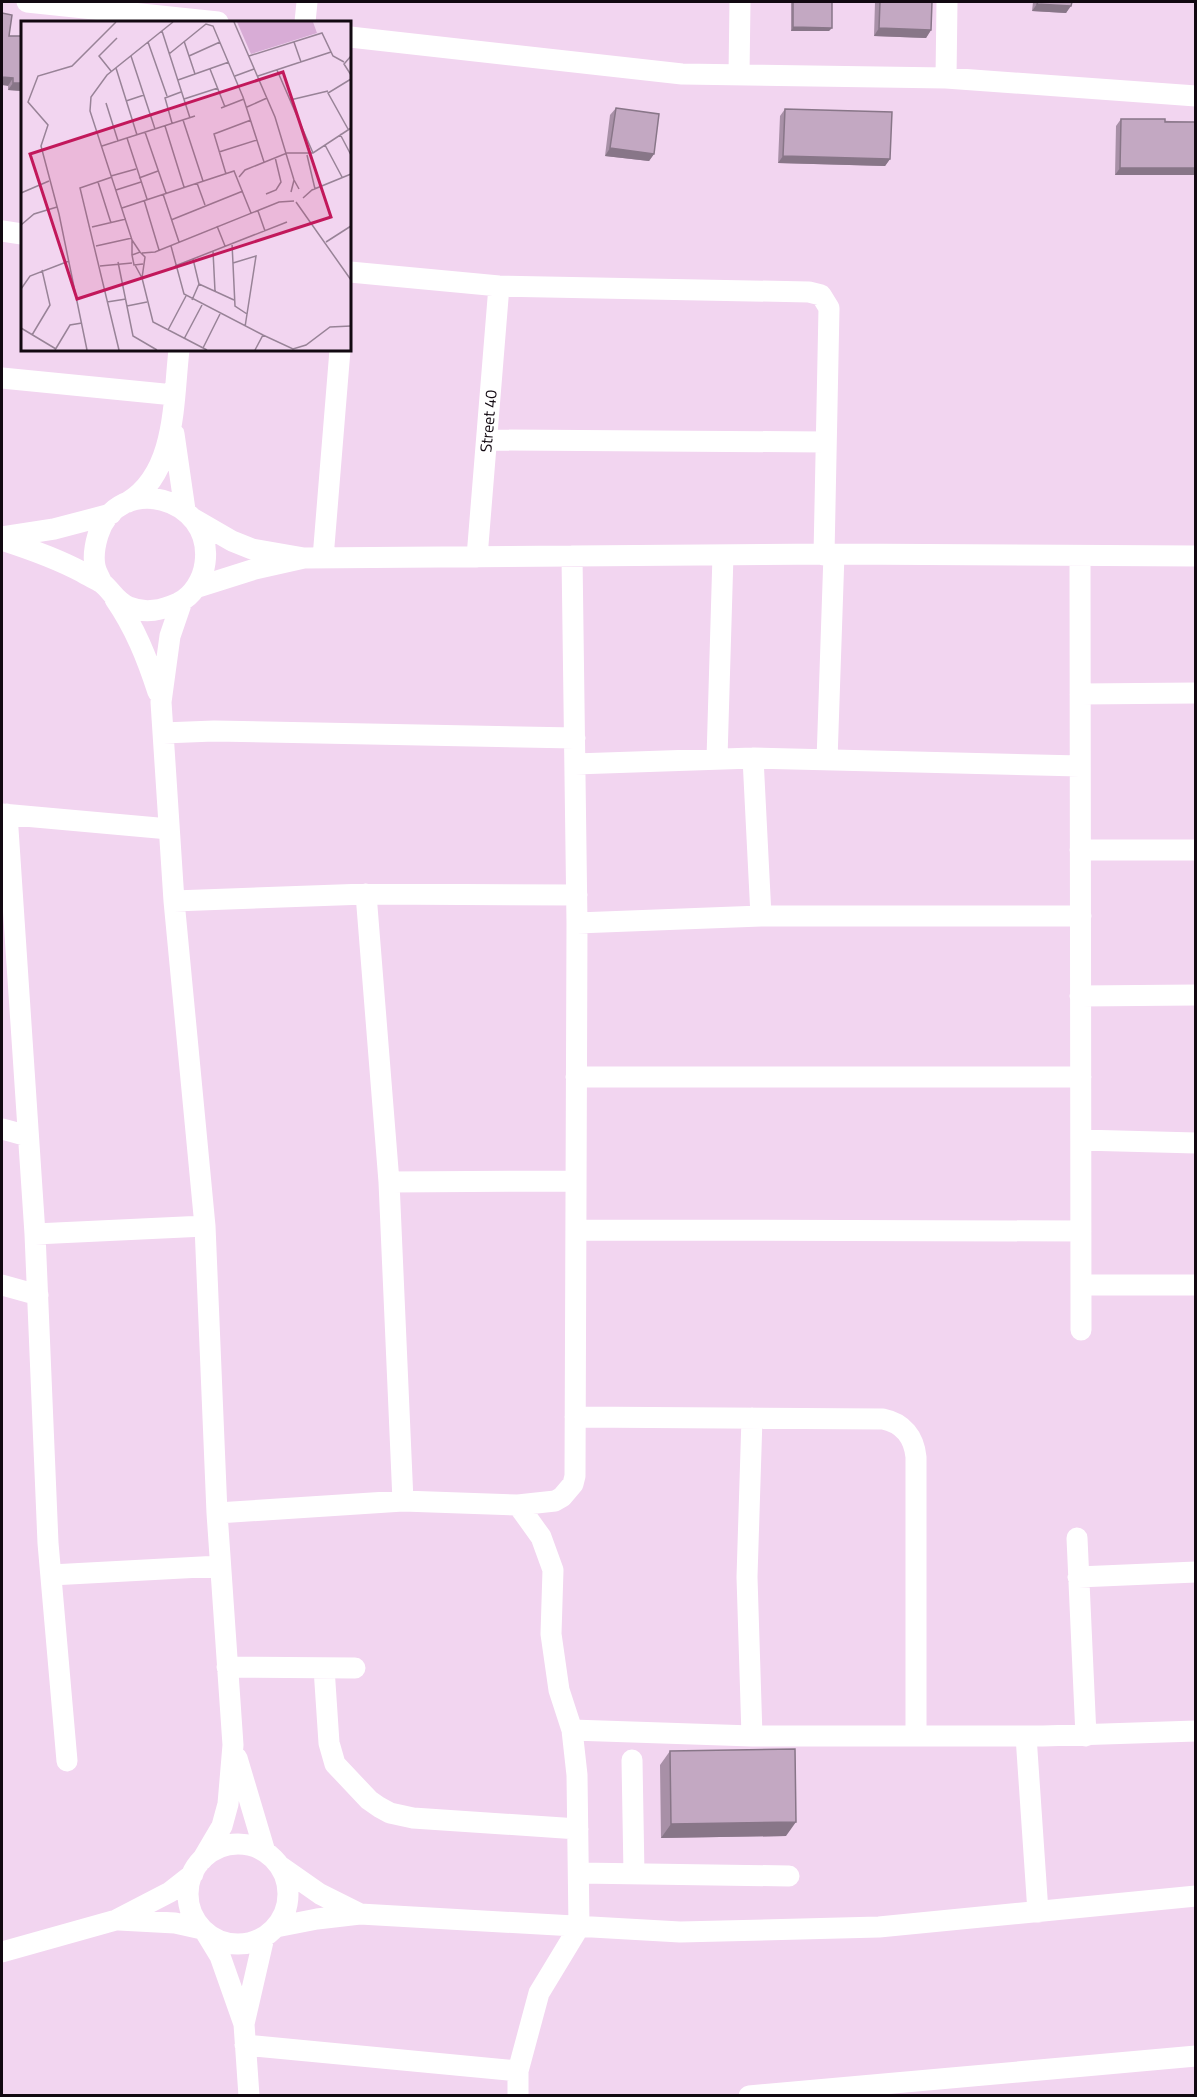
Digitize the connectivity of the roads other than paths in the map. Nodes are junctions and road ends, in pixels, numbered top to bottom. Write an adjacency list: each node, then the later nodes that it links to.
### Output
1 (27, 2): 5 (street)
2 (307, 2): 6 (street)
3 (740, 2): 8 (street)
4 (947, 2): 9 (street)
5 (208, 21)
6 (305, 21)
7 (351, 37): 8 (street)
8 (739, 75): 9 (street)
9 (946, 78): 10 (street)
10 (1196, 96)
11 (2, 231): 12 (street)
12 (21, 234)
13 (351, 272): 14 (street)
14 (499, 286): 19 (street, Street 40); 20 (street)
15 (179, 351): 18 (street)
16 (340, 351): 30 (street)
17 (2, 378): 18 (street)
18 (173, 403): 21 (street); 22 (street)
19 (487, 440): 20 (street); 29 (street, Street 40)
20 (826, 442): 24 (street)
21 (114, 512): 22 (street); 23 (street); 31 (street)
22 (190, 515): 30 (street); 32 (street)
23 (2, 539): 31 (street)
24 (829, 554): 25 (street); 27 (street); 40 (street)
25 (723, 555): 26 (street); 38 (street)
26 (572, 556): 29 (street); 37 (street)
27 (1080, 556): 28 (street); 34 (street)
28 (1196, 556)
29 (477, 557): 30 (street)
30 (314, 558): 32 (street)
31 (108, 590): 32 (street); 35 (street)
32 (189, 595): 35 (street)
33 (1196, 693): 34 (street)
34 (1080, 694): 42 (street)
35 (160, 702): 36 (street)
36 (163, 733): 37 (street); 44 (street)
37 (575, 738): 41 (street)
38 (717, 758): 39 (street); 41 (street)
39 (753, 758): 40 (street); 50 (street)
40 (827, 760): 42 (street)
41 (575, 764): 48 (street)
42 (1080, 766): 45 (street)
43 (4, 814): 44 (street); 53 (street)
44 (169, 829): 49 (street)
45 (1080, 850): 46 (street); 51 (street)
46 (1196, 850)
47 (366, 894): 48 (street); 49 (street); 63 (street)
48 (577, 895): 52 (street)
49 (174, 901): 64 (street)
50 (760, 916): 51 (street); 52 (street)
51 (1081, 916): 55 (street)
52 (577, 923): 56 (street)
53 (9, 968): 59 (street)
54 (1196, 995): 55 (street)
55 (1080, 996): 57 (street)
56 (576, 1077): 57 (street); 62 (street)
57 (1081, 1077): 60 (street)
58 (2, 1129): 59 (street)
59 (28, 1137): 67 (street)
60 (1081, 1140): 61 (street); 66 (street)
61 (1196, 1143)
62 (576, 1181): 63 (street); 65 (street)
63 (389, 1182): 75 (street)
64 (205, 1226): 67 (street); 77 (street)
65 (576, 1230): 66 (street); 73 (street)
66 (1081, 1231): 70 (street)
67 (36, 1234): 71 (street)
68 (1196, 1285): 70 (street)
69 (2, 1286): 71 (street)
70 (1081, 1286): 72 (street)
71 (38, 1295): 81 (street)
72 (1081, 1330)
73 (575, 1417): 74 (street); 76 (street)
74 (752, 1418): 88 (street); 89 (street)
75 (403, 1502): 76 (street); 77 (street)
76 (518, 1505): 86 (street)
77 (217, 1513): 79 (street)
78 (1077, 1538): 82 (street)
79 (220, 1566): 81 (street); 83 (street)
80 (1196, 1572): 82 (street)
81 (51, 1575): 94 (street)
82 (1078, 1577): 91 (street)
83 (227, 1667): 84 (street); 92 (street)
84 (324, 1668): 85 (street); 95 (street)
85 (355, 1668)
86 (572, 1730): 88 (street); 95 (street)
87 (1196, 1731): 91 (street)
88 (752, 1736): 89 (street)
89 (916, 1736): 90 (street)
90 (1026, 1736): 91 (street); 102 (street)
91 (1086, 1736)
92 (233, 1745): 96 (street); 97 (street)
93 (632, 1760): 99 (street)
94 (67, 1761)
95 (578, 1829): 98 (street)
96 (272, 1858): 97 (street); 103 (street); 107 (street)
97 (197, 1867): 104 (street); 106 (street)
98 (579, 1873): 99 (street); 105 (street)
99 (634, 1874): 100 (street)
100 (789, 1876)
101 (1196, 1896): 102 (street)
102 (1038, 1912): 105 (street)
103 (360, 1914): 105 (street); 107 (street)
104 (116, 1920): 106 (street); 108 (street)
105 (579, 1926): 112 (street)
106 (204, 1930): 107 (street); 109 (street)
107 (270, 1932): 109 (street)
108 (2, 1952)
109 (244, 2024): 110 (street)
110 (245, 2046): 112 (street); 114 (street)
111 (1196, 2056): 113 (street)
112 (518, 2071): 115 (street)
113 (969, 2086): 116 (street)
114 (249, 2096)
115 (518, 2096)
116 (748, 2096)

